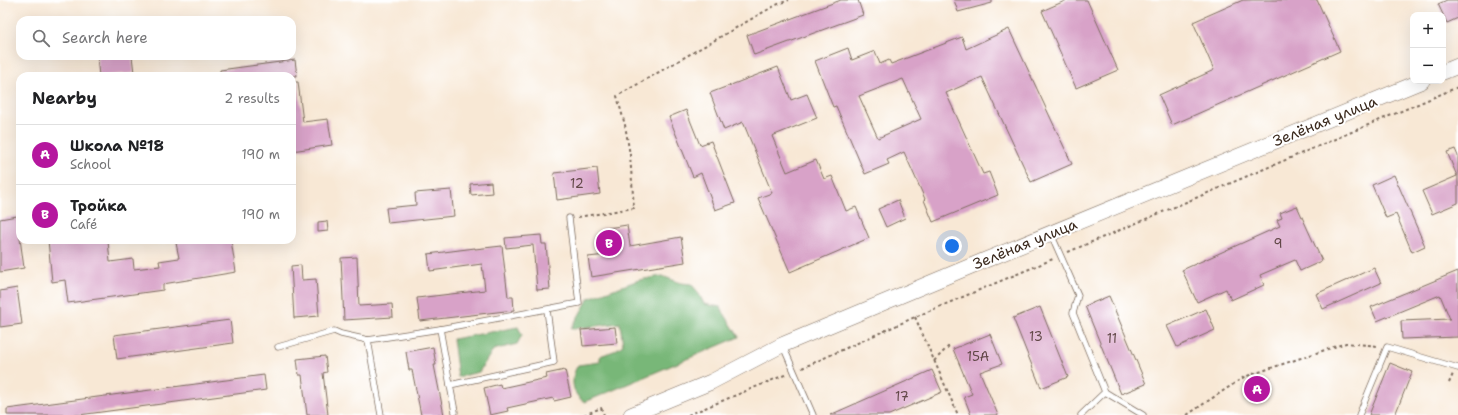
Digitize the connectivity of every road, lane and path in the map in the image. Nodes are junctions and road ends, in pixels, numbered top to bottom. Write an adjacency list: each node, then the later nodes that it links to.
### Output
1 (789, 0): 6 (path)
2 (1458, 66): 3 (main road)
3 (1446, 71)
4 (1415, 84): 7 (main road, Зелёная улица)
5 (1458, 87): 8 (path)
6 (569, 218): 9 (lane)
7 (1051, 234): 8 (lane); 14 (main road, Зелёная улица)
8 (1061, 256): 10 (path); 21 (lane)
9 (547, 310): 11 (lane); 20 (lane)
10 (915, 318): 17 (path); 19 (path)
11 (440, 329): 12 (lane); 20 (lane)
12 (368, 340): 15 (lane); 23 (lane)
13 (951, 344): 17 (path)
14 (782, 345): 19 (lane); 26 (main road, Зелёная улица)
15 (278, 347)
16 (1387, 347): 18 (lane); 32 (path); 33 (lane)
17 (934, 361): 29 (path)
18 (1458, 368)
19 (794, 371): 27 (path); 28 (lane)
20 (450, 385): 22 (lane)
21 (1105, 392): 30 (lane); 31 (lane)
22 (455, 412)
23 (381, 415)
24 (584, 415): 25 (path)
25 (604, 415)
26 (631, 415)
27 (688, 415)
28 (813, 415)
29 (958, 415)
30 (1081, 415)
31 (1143, 415)
32 (1187, 415)
33 (1360, 415)

